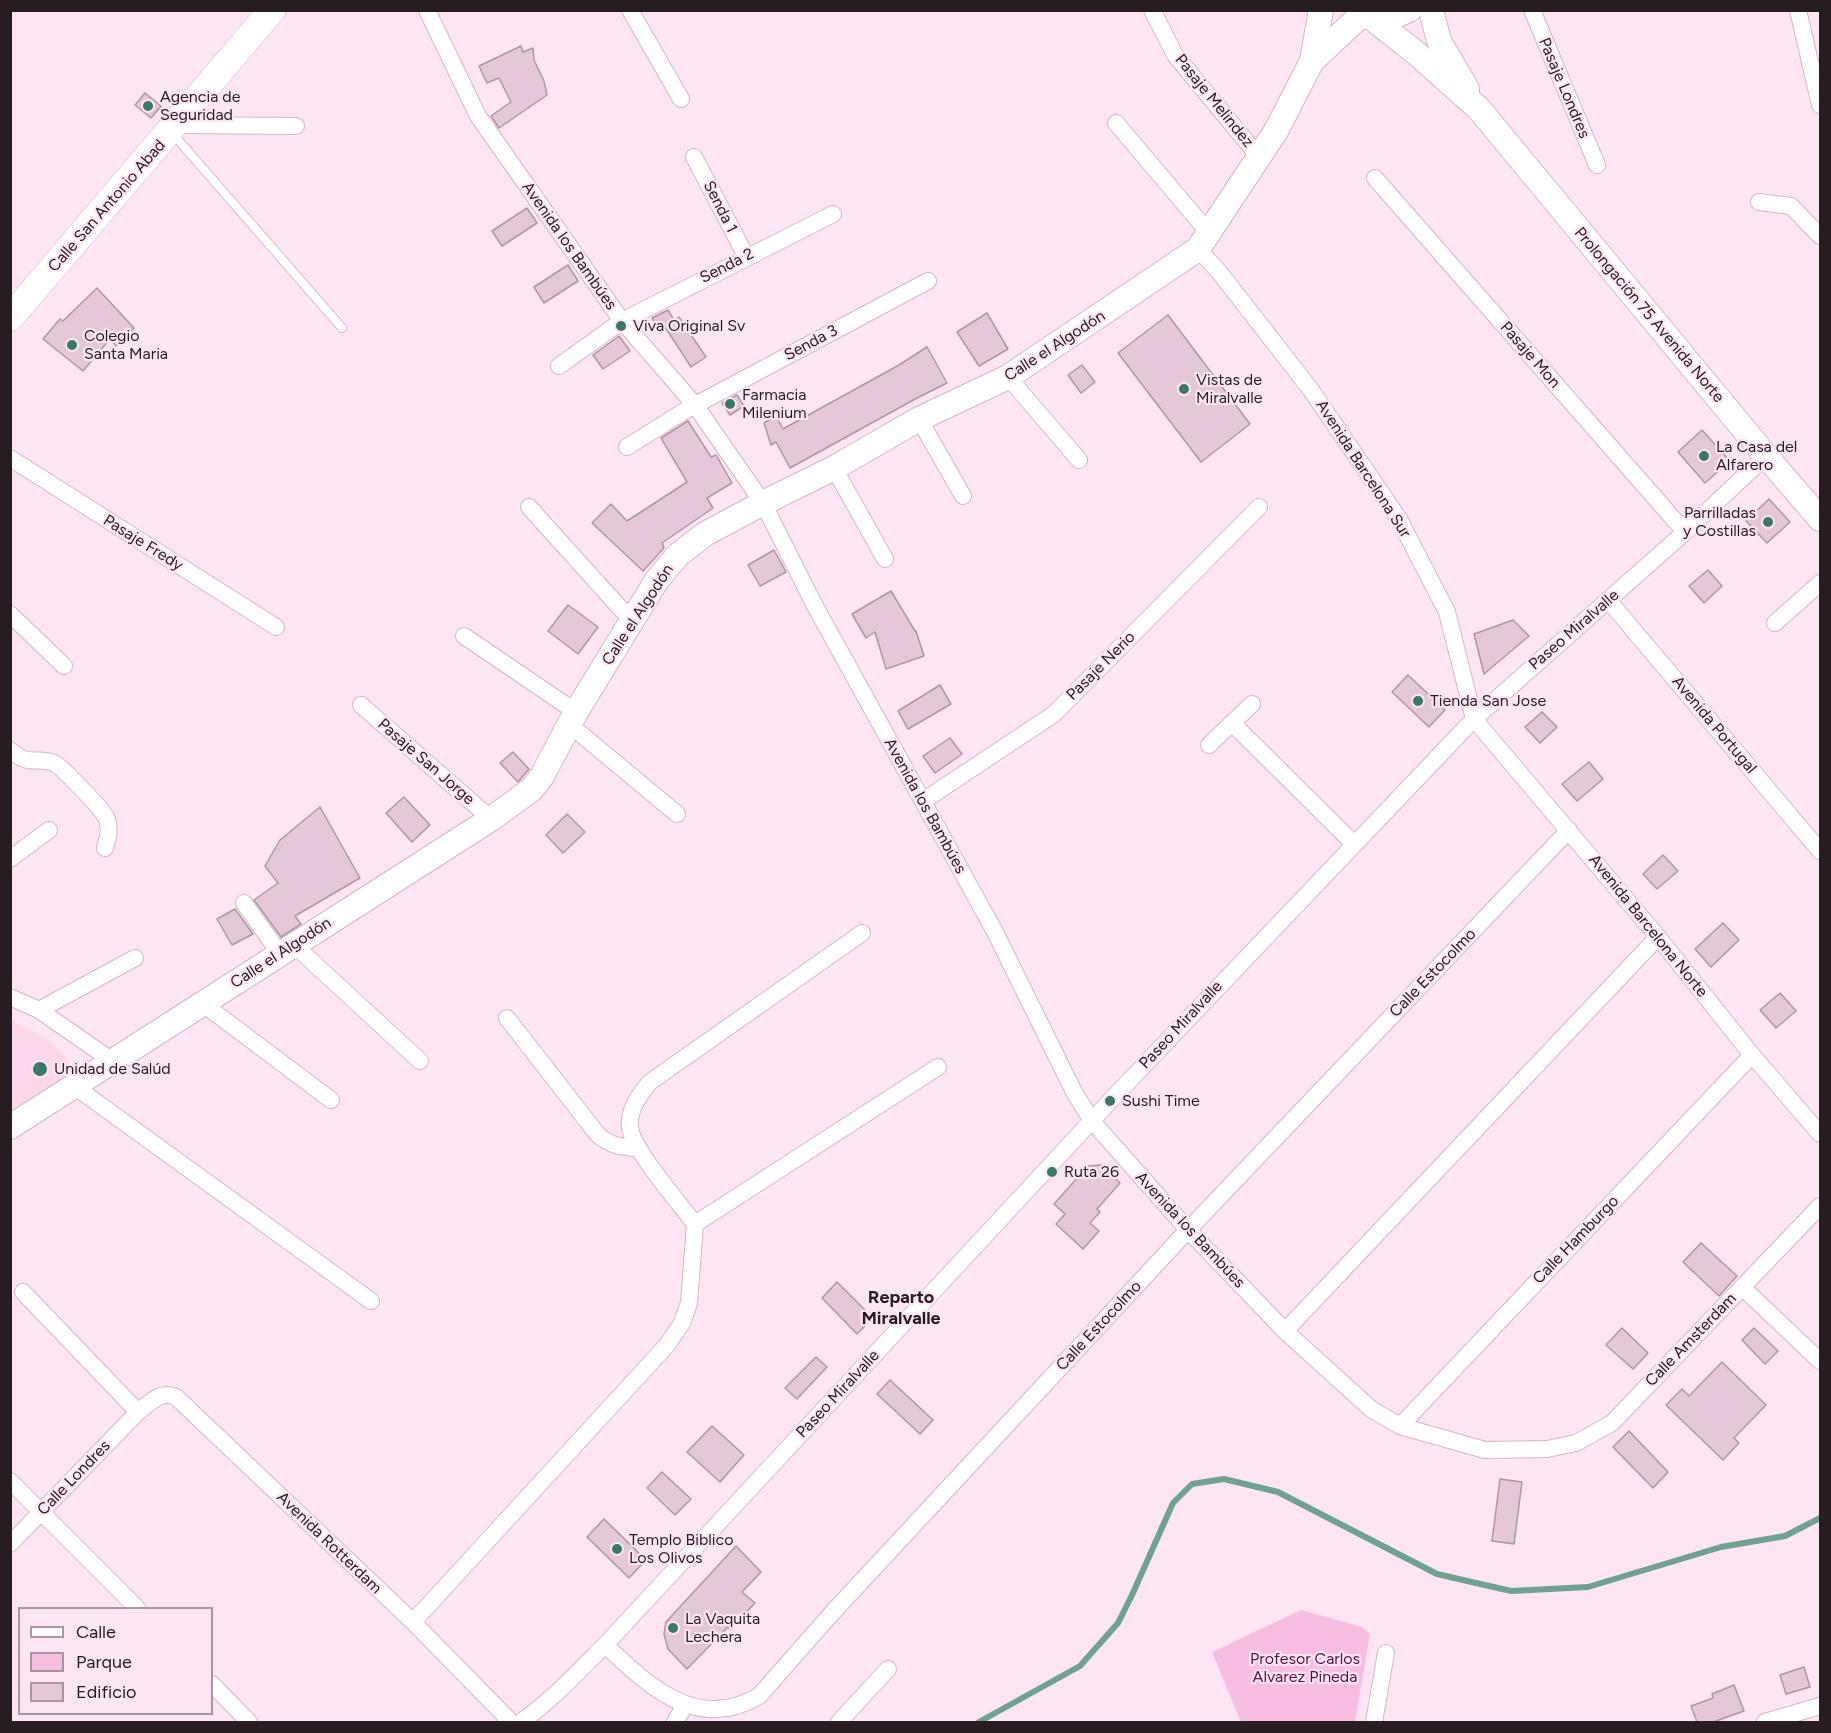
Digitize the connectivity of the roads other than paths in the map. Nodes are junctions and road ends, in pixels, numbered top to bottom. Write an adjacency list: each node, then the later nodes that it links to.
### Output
1 (272, 10): 18 (main road, Calle San Antonio Abad)
2 (427, 10): 30 (street, Avenida los Bambúes)
3 (630, 10): 13 (street)
4 (1152, 10): 20 (street, Pasaje Melindez)
5 (1321, 10): 12 (street, Calle el Algodón)
6 (1409, 10): 10 (street)
7 (1431, 10): 15 (street, Prolongación 75 Avenida Norte)
8 (1532, 10): 21 (street, Pasaje Londres)
9 (1798, 10): 11 (street)
10 (1361, 15): 12 (street, Calle el Algodón); 15 (street, Prolongación 75 Avenida Norte)
11 (1816, 59): 14 (street)
12 (1312, 61): 20 (street, Calle el Algodón)
13 (681, 99)
14 (1821, 105)
15 (1479, 109): 37 (street, Prolongación 75 Avenida Norte)
16 (1116, 123): 26 (street, Avenida Barcelona Sur)
17 (296, 126): 18 (street)
18 (174, 128): 29 (main road, Calle San Antonio Abad); 31 (lane)
19 (694, 157): 27 (street, Senda 1)
20 (1260, 158): 26 (street, Calle el Algodón)
21 (1597, 165)
22 (1375, 178): 46 (street, Pasaje Mon)
23 (1759, 202): 25 (street)
24 (833, 214): 27 (street, Senda 2)
25 (1821, 236)
26 (1203, 241): 33 (street, Calle el Algodón); 59 (street, Avenida Barcelona Sur)
27 (746, 256): 30 (street, Senda 2)
28 (928, 281): 34 (street, Senda 3)
29 (10, 318)
30 (622, 321): 32 (street, Senda 2); 34 (street, Avenida los Bambúes)
31 (342, 328)
32 (559, 366)
33 (1008, 377): 35 (street, Calle el Algodón); 39 (street)
34 (695, 405): 36 (street, Senda 3); 42 (street, Avenida los Bambúes)
35 (920, 420): 40 (street, Calle el Algodón); 41 (street)
36 (627, 447)
37 (1766, 456): 45 (street, Prolongación 75 Avenida Norte); 46 (street, Paseo Miralvalle)
38 (10, 458): 53 (street, Pasaje Fredy)
39 (1079, 460)
40 (834, 468): 42 (street, Calle el Algodón); 47 (street)
41 (963, 496)
42 (763, 503): 51 (street, Calle el Algodón); 63 (street, Avenida los Bambúes)
43 (529, 507): 51 (street)
44 (1259, 507): 63 (street, Pasaje Nerio)
45 (1821, 519)
46 (1685, 532): 49 (street, Paseo Miralvalle)
47 (885, 559)
48 (1821, 583): 52 (street)
49 (1608, 600): 59 (street, Paseo Miralvalle); 70 (street, Avenida Portugal)
50 (10, 614): 55 (street)
51 (633, 619): 58 (street, Calle el Algodón)
52 (1775, 623)
53 (276, 627)
54 (464, 636): 58 (street)
55 (64, 666)
56 (1252, 704): 60 (street)
57 (361, 705): 65 (street, Pasaje San Jorge)
58 (573, 719): 64 (street); 65 (street, Calle el Algodón)
59 (1474, 719): 67 (street, Avenida Barcelona Norte); 68 (street, Paseo Miralvalle)
60 (1232, 723): 61 (street); 68 (street)
61 (1209, 745)
62 (10, 750): 69 (street)
63 (923, 801): 87 (street, Avenida los Bambúes)
64 (677, 814)
65 (491, 819): 75 (street, Calle el Algodón)
66 (49, 830): 71 (street)
67 (1569, 830): 74 (street, Avenida Barcelona Norte); 93 (street, Calle Estocolmo)
68 (1353, 843): 87 (street, Paseo Miralvalle)
69 (105, 849)
70 (1821, 851)
71 (10, 859)
72 (244, 903): 75 (street)
73 (862, 933): 90 (street)
74 (1658, 937): 81 (street, Avenida Barcelona Norte); 97 (street)
75 (287, 949): 78 (street, Calle el Algodón); 82 (street)
76 (135, 958): 79 (street)
77 (10, 997): 79 (street)
78 (202, 1003): 83 (street, Calle el Algodón); 86 (street)
79 (39, 1010): 83 (street)
80 (507, 1018): 90 (street)
81 (1752, 1055): 89 (street, Avenida Barcelona Norte); 100 (street, Calle Hamburgo)
82 (420, 1061)
83 (114, 1062): 85 (street, Calle el Algodón)
84 (938, 1067): 92 (street)
85 (74, 1086): 88 (street, Calle el Algodón); 96 (street)
86 (331, 1100)
87 (1092, 1120): 93 (street, Avenida los Bambúes); 107 (street, Paseo Miralvalle)
88 (10, 1127)
89 (1821, 1134)
90 (637, 1148): 92 (street)
91 (1821, 1206): 94 (street, Calle Amsterdam)
92 (696, 1224): 106 (street)
93 (1188, 1230): 97 (street, Avenida los Bambúes); 112 (street, Calle Estocolmo)
94 (1742, 1287): 98 (street); 101 (street, Calle Amsterdam)
95 (22, 1292): 99 (street)
96 (371, 1301)
97 (1286, 1331): 100 (street, Avenida los Bambúes)
98 (1821, 1361)
99 (138, 1412): 103 (street, Calle Londres); 106 (street, Avenida Rotterdam)
100 (1400, 1426): 101 (street, Avenida los Bambúes)
101 (1547, 1449)
102 (10, 1481): 103 (street)
103 (41, 1512): 104 (street, Calle Londres); 105 (street)
104 (10, 1544)
105 (136, 1607)
106 (412, 1622): 114 (street, Avenida Rotterdam)
107 (605, 1645): 112 (street, Calle Estocolmo); 115 (street, Paseo Miralvalle)
108 (1386, 1653): 118 (street)
109 (888, 1670): 117 (street)
110 (213, 1685): 113 (street)
111 (1821, 1706): 119 (street)
112 (684, 1707): 116 (street)
113 (249, 1722)
114 (512, 1722)
115 (521, 1722)
116 (675, 1722)
117 (839, 1722)
118 (1374, 1722)
119 (1768, 1722)

